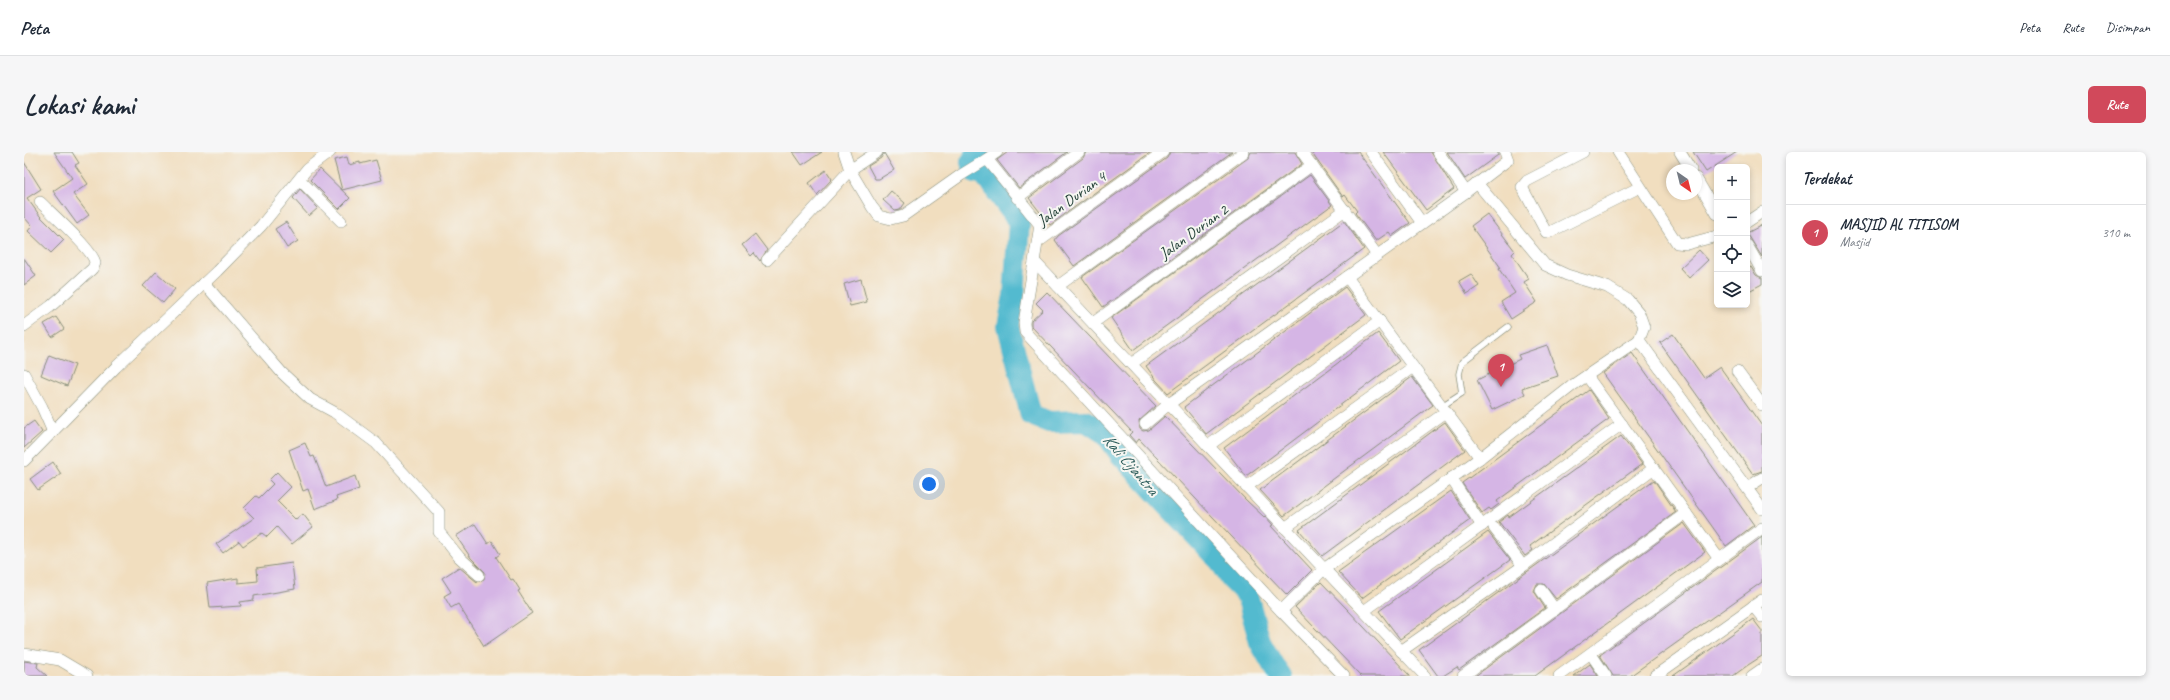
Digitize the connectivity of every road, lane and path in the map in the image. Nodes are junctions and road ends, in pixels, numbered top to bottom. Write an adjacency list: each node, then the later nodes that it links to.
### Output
1 (330, 152): 19 (street)
2 (844, 152): 18 (street)
3 (877, 152): 18 (street)
4 (997, 152): 15 (street)
5 (1079, 152): 24 (street)
6 (1162, 152): 33 (street, Jalan Durian 4)
7 (1244, 152): 41 (street)
8 (1302, 152): 17 (street)
9 (1371, 152): 31 (street)
10 (1438, 152): 23 (street)
11 (1505, 152): 20 (street)
12 (1583, 152): 21 (street)
13 (1618, 152): 21 (street)
14 (1680, 152): 16 (street)
15 (984, 161): 18 (street); 24 (street)
16 (1687, 164)
17 (1312, 165): 27 (street); 43 (street, Jalan Durian 2)
18 (850, 170): 36 (street)
19 (300, 180): 30 (street); 40 (street)
20 (1477, 183): 23 (street); 46 (street)
21 (1640, 187): 32 (street)
22 (1702, 188): 26 (street)
23 (1466, 192): 31 (street)
24 (1017, 198): 33 (street)
25 (40, 202): 44 (street)
26 (1714, 209)
27 (1345, 210): 35 (street); 47 (street)
28 (1762, 212): 29 (street)
29 (1750, 220)
30 (341, 221)
31 (1422, 223): 35 (street)
32 (1714, 237)
33 (1038, 242): 37 (street)
34 (1750, 250): 38 (street)
35 (1377, 255): 39 (street)
36 (767, 260)
37 (1035, 262): 41 (street); 79 (street)
38 (1762, 271)
39 (1347, 277): 42 (street); 52 (street)
40 (204, 283): 57 (street); 75 (street)
41 (1058, 286): 43 (street)
42 (1380, 321): 48 (street); 58 (street)
43 (1093, 324): 47 (street)
44 (24, 326)
45 (1508, 327): 54 (lane)
46 (1639, 340): 51 (street); 65 (street)
47 (1131, 364): 52 (street)
48 (1413, 367): 54 (street); 64 (street)
49 (1737, 371): 53 (street)
50 (24, 374): 57 (street)
51 (1587, 376): 56 (street); 59 (street)
52 (1169, 404): 55 (street); 58 (street)
53 (1762, 405)
54 (1444, 409): 59 (street); 69 (street)
55 (1145, 424)
56 (1622, 424): 61 (street); 68 (street)
57 (53, 432): 60 (street)
58 (1208, 446): 64 (street)
59 (1480, 458): 62 (street)
60 (24, 461)
61 (1654, 468): 67 (street); 73 (street)
62 (1450, 478): 68 (street); 74 (street)
63 (1762, 478): 65 (street)
64 (1246, 487): 69 (street)
65 (1747, 488): 66 (street)
66 (1762, 508)
67 (1686, 513): 72 (street); 78 (street)
68 (1482, 526): 80 (street)
69 (1285, 528): 74 (street)
70 (1494, 528): 73 (street)
71 (1762, 528): 72 (street)
72 (1719, 559): 84 (street)
73 (1523, 566): 82 (street)
74 (1324, 569): 79 (street); 80 (street)
75 (479, 575)
76 (1541, 590): 78 (street)
77 (1758, 603): 81 (street); 93 (street)
78 (1555, 610): 90 (street)
79 (1282, 611): 88 (street)
80 (1364, 611): 82 (street)
81 (1762, 618)
82 (1401, 651): 89 (street)
83 (24, 654): 86 (street)
84 (1590, 654): 91 (street); 92 (street)
85 (1762, 669): 94 (street)
86 (70, 671): 87 (street)
87 (87, 676)
88 (1344, 676)
89 (1425, 676)
90 (1463, 676)
91 (1559, 676)
92 (1606, 676)
93 (1654, 676)
94 (1752, 676)

